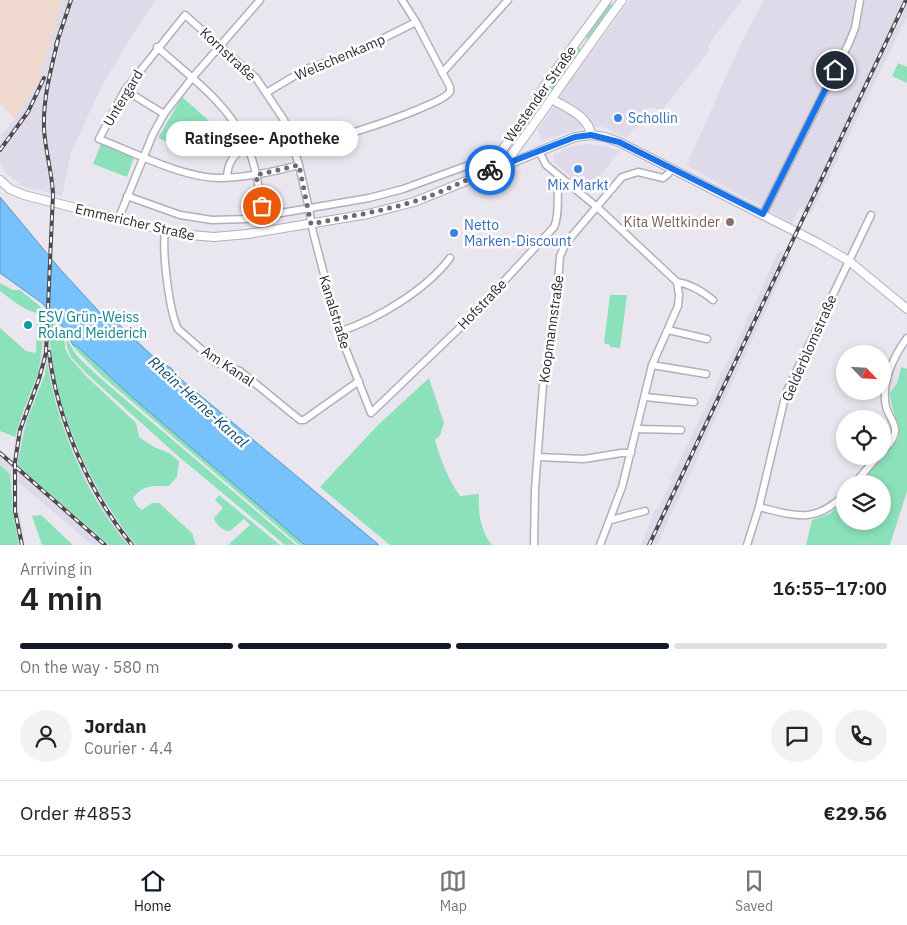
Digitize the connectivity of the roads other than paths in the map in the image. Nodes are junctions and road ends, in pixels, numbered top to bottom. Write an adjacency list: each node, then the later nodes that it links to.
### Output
1 (260, 0): 11 (street)
2 (402, 0): 8 (street)
3 (508, 0): 13 (street)
4 (608, 0): 9 (main road, Westender Straße)
5 (622, 0): 10 (main road, Westender Straße)
6 (860, 0): 36 (street)
7 (185, 15): 11 (street, Kornstraße); 12 (street, Untergard)
8 (416, 22): 13 (street); 16 (street, Welschenkamp)
9 (582, 34): 10 (main road, Westender Straße); 23 (main road, Westender Straße)
10 (591, 42): 17 (main road, Westender Straße)
11 (220, 46): 14 (street); 16 (street, Kornstraße)
12 (157, 48): 14 (street); 15 (street, Untergard)
13 (442, 73): 21 (street)
14 (192, 78): 18 (street); 20 (street)
15 (125, 90): 18 (street); 24 (street, Untergard)
16 (266, 93): 21 (street, Kornstraße)
17 (552, 99): 19 (main road); 26 (main road, Westender Straße)
18 (164, 114): 24 (street)
19 (591, 135): 22 (main road, Emmericher Straße); 28 (main road, Emmericher Straße)
20 (247, 145): 29 (street); 30 (street)
21 (294, 148): 25 (street, Kornstraße)
22 (539, 151): 26 (main road, Emmericher Straße); 31 (street)
23 (499, 154): 26 (main road); 27 (main road, Westender Straße)
24 (144, 157): 30 (street, Untergard); 33 (street)
25 (299, 165): 29 (street, Untergard); 35 (street, Kornstraße)
26 (504, 165): 27 (main road, Emmericher Straße)
27 (489, 166): 35 (street, Emmericher Straße); 40 (main road, Emmericher Straße)
28 (672, 169): 34 (street, Koopmannstraße); 36 (main road, Emmericher Straße)
29 (256, 175): 30 (street, Untergard); 38 (street)
30 (227, 177)
31 (560, 178): 34 (street); 57 (street, Hofstraße)
32 (0, 180): 39 (main road, Emmericher Straße)
33 (127, 196): 38 (street, Emmericher Straße); 39 (street)
34 (597, 207): 44 (street); 63 (street, Koopmannstraße)
35 (309, 209): 38 (street, Emmericher Straße); 40 (street, Kanalstraße)
36 (763, 214): 43 (main road, Emmericher Straße)
37 (871, 215): 43 (street, Gelderblomstraße)
38 (264, 217)
39 (118, 220): 41 (main road, Emmericher Straße)
40 (311, 224): 41 (main road, Emmericher Straße); 48 (street, Kanalstraße)
41 (166, 232): 53 (street, Am Kanal)
42 (450, 258): 48 (street)
43 (849, 261): 46 (main road, Emmericher Straße); 67 (street, Gelderblomstraße)
44 (677, 282): 45 (street); 47 (street)
45 (712, 300)
46 (907, 309)
47 (668, 330): 50 (street); 51 (street)
48 (339, 332): 53 (street, Kanalstraße)
49 (907, 338): 56 (street)
50 (706, 339)
51 (652, 365): 52 (street); 54 (street)
52 (706, 374)
53 (359, 382): 57 (street, Kanalstraße)
54 (645, 397): 55 (street); 59 (street)
55 (694, 402)
56 (888, 410)
57 (371, 413)
58 (891, 419): 61 (street)
59 (637, 429): 60 (street); 62 (street)
60 (681, 430)
61 (891, 441)
62 (630, 454): 63 (street); 69 (street)
63 (538, 457): 70 (street, Koopmannstraße)
64 (870, 465): 65 (street)
65 (862, 475)
66 (836, 501): 67 (street)
67 (759, 507): 72 (street, Gelderblomstraße)
68 (645, 511): 69 (street)
69 (611, 520): 71 (street)
70 (534, 545)
71 (600, 545)
72 (747, 545)

